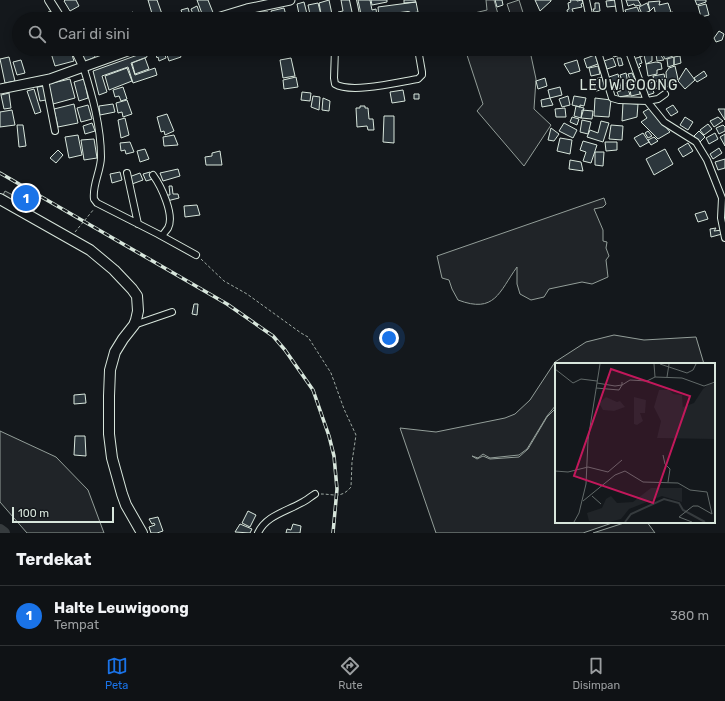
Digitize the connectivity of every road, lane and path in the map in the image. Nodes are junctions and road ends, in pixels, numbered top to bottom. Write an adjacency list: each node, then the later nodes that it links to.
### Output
1 (49, 0): 6 (street)
2 (290, 0): 7 (main road)
3 (353, 0): 8 (street)
4 (586, 0): 9 (street)
5 (618, 0): 10 (street)
6 (57, 12)
7 (237, 12)
8 (356, 12)
9 (589, 12)
10 (620, 12)
11 (78, 56): 17 (street)
12 (112, 56): 17 (main road)
13 (335, 56): 14 (street)
14 (419, 56)
15 (599, 56): 21 (street)
16 (631, 56): 21 (street)
17 (83, 66): 18 (main road); 26 (street)
18 (45, 80): 19 (main road); 22 (street)
19 (0, 89)
20 (666, 94): 21 (street)
21 (647, 101): 29 (street)
22 (56, 131)
23 (127, 173): 27 (street)
24 (153, 175): 28 (street)
25 (0, 199): 30 (main road)
26 (97, 203): 27 (street); 30 (path)
27 (138, 224): 28 (street)
28 (162, 236): 31 (street)
29 (725, 238)
30 (71, 239): 33 (main road)
31 (196, 256): 34 (path)
32 (172, 312): 33 (street)
33 (134, 325): 35 (main road)
34 (314, 494): 36 (street)
35 (142, 533)
36 (258, 533)

